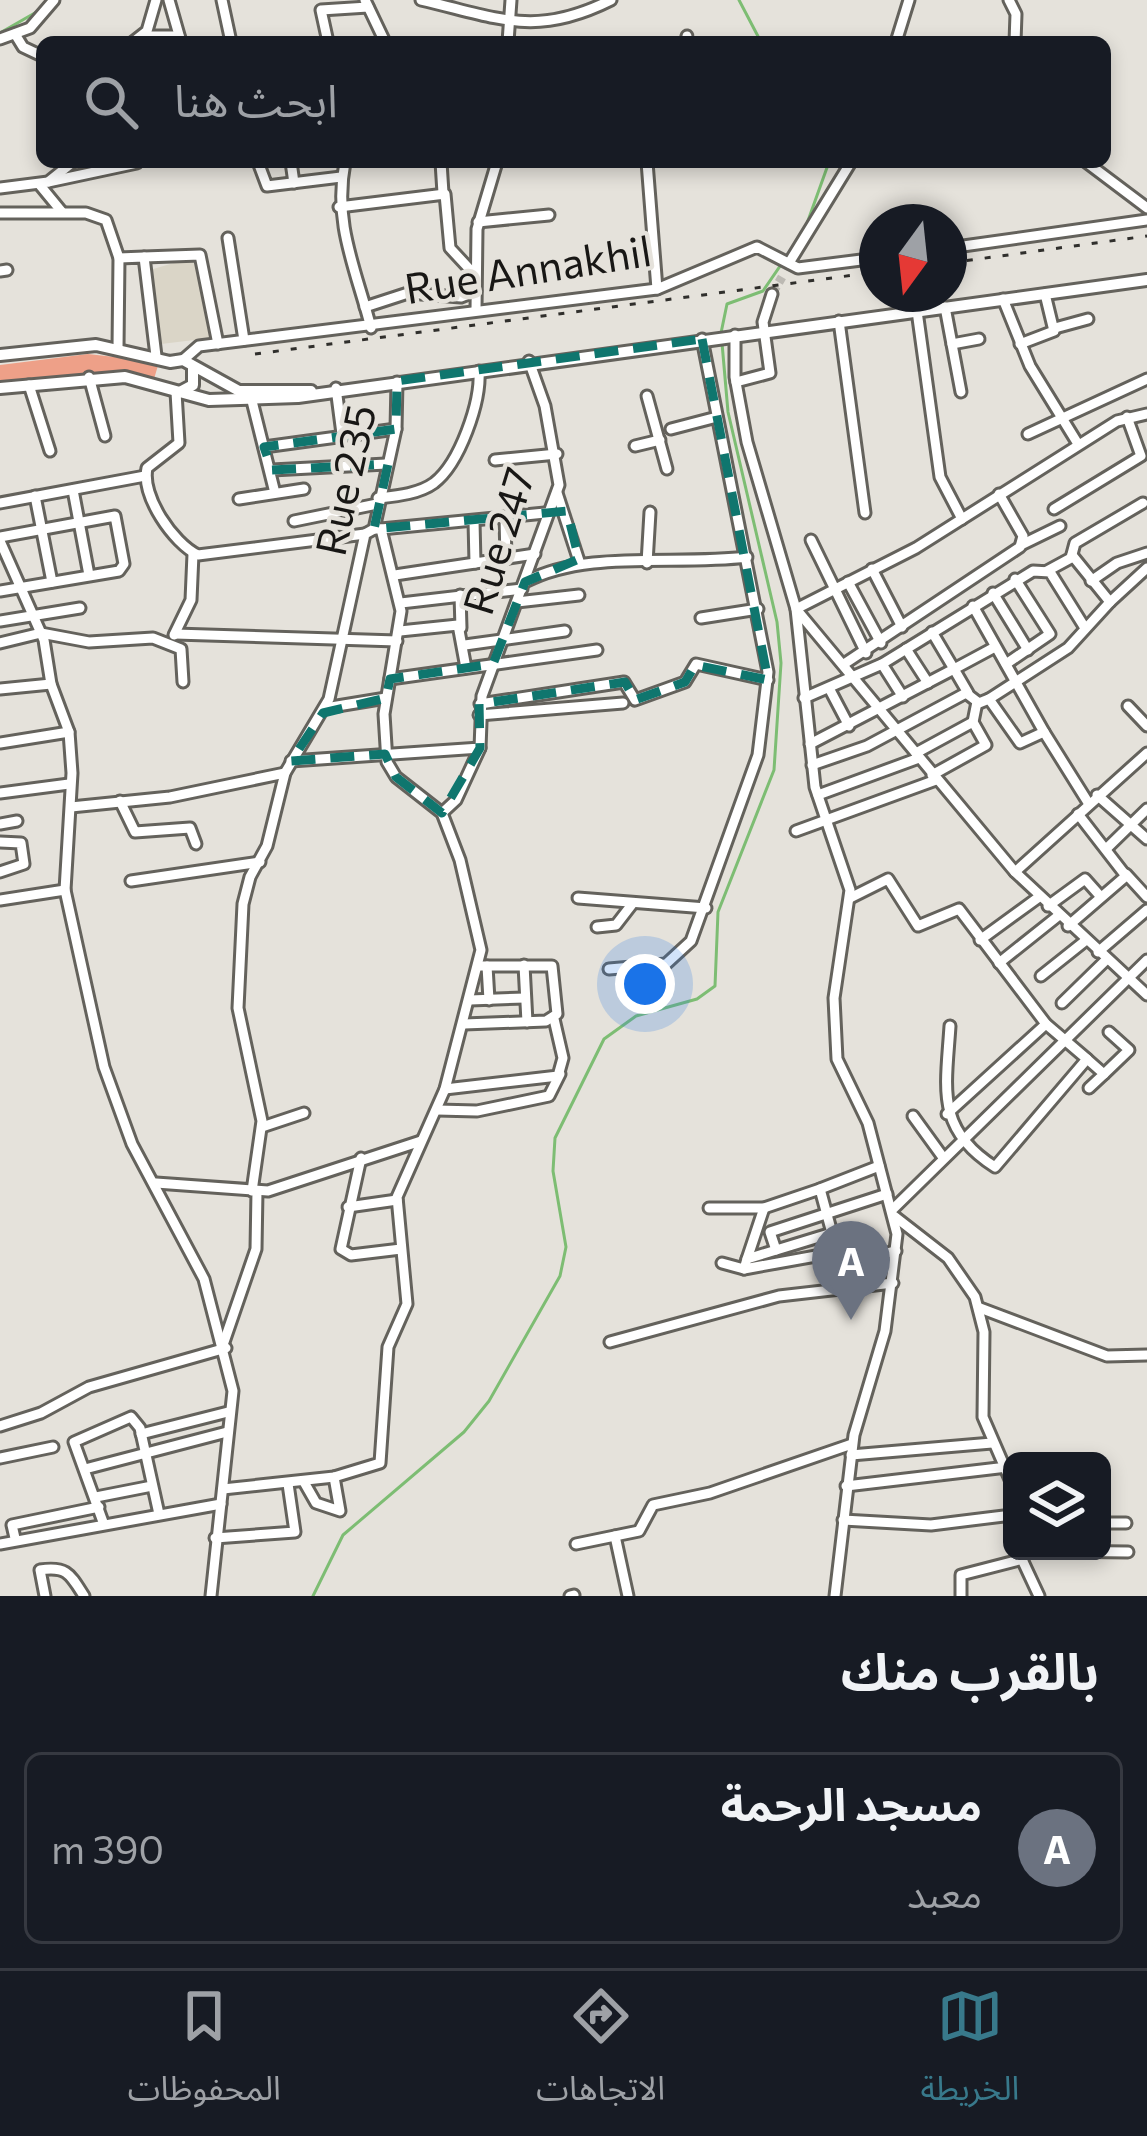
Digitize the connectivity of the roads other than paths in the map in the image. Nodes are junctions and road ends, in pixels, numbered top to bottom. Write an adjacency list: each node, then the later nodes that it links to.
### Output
1 (53, 0): 13 (street)
2 (156, 0): 14 (street)
3 (170, 0): 15 (street)
4 (222, 0): 16 (street)
5 (421, 0): 12 (street)
6 (512, 0): 12 (street)
7 (611, 0): 12 (street)
8 (909, 0): 20 (street)
9 (1010, 0): 21 (street)
10 (330, 4): 11 (street); 17 (street)
11 (366, 4): 18 (street)
12 (509, 21): 19 (street)
13 (15, 34): 22 (street); 23 (street)
14 (139, 36)
15 (179, 36)
16 (230, 36)
17 (326, 36)
18 (382, 36)
19 (508, 36)
20 (898, 36)
21 (1015, 36)
22 (0, 39)
23 (36, 53)
24 (64, 168): 36 (street)
25 (117, 168): 36 (street)
26 (260, 168): 35 (street)
27 (292, 168): 35 (street)
28 (343, 168): 34 (street)
29 (441, 168): 38 (street)
30 (494, 168): 46 (street)
31 (647, 168): 56 (street)
32 (847, 168): 52 (street)
33 (1093, 168): 41 (street)
34 (341, 177): 35 (street); 40 (street)
35 (294, 182)
36 (43, 183): 37 (street); 42 (street)
37 (0, 188)
38 (443, 193): 40 (street); 53 (street)
39 (0, 202): 43 (street)
40 (339, 207): 62 (street)
41 (1147, 208)
42 (62, 212): 43 (street); 50 (street)
43 (0, 213)
44 (549, 215): 46 (street)
45 (1147, 220): 48 (street)
46 (478, 222): 53 (street)
47 (228, 238): 74 (street)
48 (967, 245)
49 (144, 257): 50 (street); 76 (street); 81 (street)
50 (118, 258): 79 (street)
51 (859, 259): 52 (street)
52 (789, 264): 54 (street); 56 (street, Rue Annakhil)
53 (475, 275): 57 (street)
54 (782, 277)
55 (1147, 280): 59 (main road)
56 (657, 289): 63 (street, Rue Annakhil)
57 (476, 290): 62 (street); 63 (street)
58 (772, 294): 71 (street)
59 (1045, 294): 60 (main road); 70 (street)
60 (1003, 299): 61 (main road); 78 (street)
61 (967, 304)
62 (365, 307): 69 (street)
63 (476, 310): 69 (street, Rue Annakhil)
64 (908, 312): 68 (main road)
65 (916, 312): 131 (street)
66 (946, 312): 77 (street)
67 (1088, 319): 70 (street)
68 (839, 321): 71 (main road); 129 (street)
69 (371, 328): 74 (street, Rue Annakhil)
70 (1054, 328): 78 (street)
71 (764, 331): 72 (main road); 88 (street)
72 (726, 336): 75 (main road); 88 (street)
73 (979, 339): 77 (street)
74 (244, 340): 76 (street, Rue Annakhil)
75 (701, 340): 82 (main road); 97 (street)
76 (218, 344): 83 (street, Rue Annakhil)
77 (952, 344): 93 (street)
78 (1020, 344): 99 (street)
79 (118, 348): 80 (main road); 81 (main road)
80 (0, 355)
81 (156, 356): 83 (main road)
82 (529, 361): 84 (main road); 110 (street, Rue 247)
83 (182, 364): 92 (main road); 92 (main road); 95 (main road)
84 (479, 370): 87 (main road); 123 (street)
85 (89, 377): 89 (main road); 92 (main road); 104 (street)
86 (1147, 379): 99 (street)
87 (398, 381): 91 (main road); 100 (street, Rue 235)
88 (736, 382): 172 (street)
89 (29, 386): 90 (main road); 109 (street)
90 (0, 388)
91 (336, 388): 95 (main road); 102 (street)
92 (174, 392): 95 (main road); 115 (street)
93 (961, 392)
94 (646, 396): 105 (street)
95 (251, 397): 108 (street)
96 (1147, 414): 98 (street)
97 (717, 417): 101 (street); 144 (street)
98 (1127, 417): 106 (street); 126 (street)
99 (1061, 418): 103 (street); 106 (street)
100 (396, 429): 102 (street); 112 (street, Rue 235)
101 (671, 429)
102 (342, 434): 108 (street)
103 (1028, 434)
104 (105, 436)
105 (660, 440): 107 (street); 113 (street)
106 (1078, 444): 120 (street)
107 (635, 446)
108 (264, 448): 114 (street)
109 (50, 451)
110 (557, 454): 111 (street); 119 (street, Rue 247)
111 (495, 460)
112 (386, 464): 114 (street); 123 (street, Rue 235)
113 (668, 469)
114 (272, 470): 118 (street)
115 (145, 476): 117 (street); 142 (street)
116 (304, 488): 118 (street)
117 (73, 490): 121 (street); 132 (street)
118 (275, 493): 122 (street)
119 (557, 493): 128 (street, Rue 247); 147 (street)
120 (999, 494): 131 (street); 140 (street)
121 (35, 496): 124 (street); 136 (street)
122 (239, 499)
123 (378, 501): 133 (street); 137 (street, Rue 235)
124 (0, 503)
125 (1143, 503): 145 (street)
126 (1054, 509)
127 (650, 512): 149 (street)
128 (545, 513): 130 (street); 143 (street, Rue 247)
129 (865, 513)
130 (505, 518): 134 (street); 146 (street)
131 (962, 519): 151 (street)
132 (79, 521): 136 (street); 153 (street); 153 (street)
133 (294, 521)
134 (474, 521): 137 (street); 148 (street)
135 (1060, 526): 140 (street)
136 (43, 528): 139 (street); 157 (street)
137 (374, 530): 142 (street); 154 (street); 184 (street, Rue 235)
138 (811, 540): 161 (street)
139 (0, 542): 160 (street)
140 (1022, 545): 176 (street)
141 (1147, 553): 156 (street)
142 (193, 554): 183 (street)
143 (535, 554): 146 (street); 159 (street, Rue 247)
144 (747, 556): 149 (street); 171 (street)
145 (1072, 556): 152 (street); 156 (street)
146 (506, 559): 148 (street)
147 (579, 562): 149 (street); 159 (street)
148 (475, 563): 154 (street)
149 (647, 563)
150 (1147, 568): 167 (street)
151 (872, 569): 158 (street); 176 (street)
152 (1047, 571): 155 (street); 178 (street)
153 (89, 575): 157 (street)
154 (395, 575): 168 (street)
155 (1016, 579): 163 (street); 192 (street)
156 (1091, 581): 167 (street)
157 (52, 582): 160 (street)
158 (848, 582): 161 (street); 187 (street)
159 (524, 585): 164 (street); 166 (street, Rue 247)
160 (21, 588): 162 (street); 173 (street)
161 (834, 588): 172 (street); 193 (street)
162 (0, 591)
163 (993, 593): 169 (street); 192 (street)
164 (460, 595): 168 (street); 177 (street)
165 (579, 595): 166 (street)
166 (517, 602): 185 (street, Rue 247)
167 (1110, 602): 178 (street)
168 (401, 603): 182 (street)
169 (973, 606): 180 (street); 189 (street)
170 (80, 608): 173 (street)
171 (758, 609): 174 (street); 202 (street)
172 (796, 609): 195 (street); 212 (street)
173 (34, 617): 175 (street); 181 (street)
174 (701, 618)
175 (0, 621)
176 (902, 627): 187 (street)
177 (461, 628): 182 (street); 188 (street)
178 (1085, 628): 205 (street)
179 (565, 631): 185 (street)
180 (932, 632): 190 (street); 199 (street)
181 (41, 633): 183 (street); 186 (street); 206 (street)
182 (399, 636): 184 (street); 201 (street)
183 (172, 639): 184 (street); 203 (street)
184 (342, 639): 217 (street, Rue 235)
185 (503, 641): 188 (street); 194 (street, Rue 247)
186 (0, 643)
187 (880, 644): 193 (street)
188 (465, 646): 198 (street)
189 (995, 647): 197 (street); 199 (street)
190 (906, 649): 196 (street); 204 (street)
191 (597, 650): 194 (street)
192 (1028, 650): 197 (street)
193 (866, 653): 195 (street)
194 (493, 664): 198 (street); 218 (street, Rue 247)
195 (844, 664): 200 (street)
196 (882, 664): 200 (street); 210 (street)
197 (1006, 664): 205 (street)
198 (466, 668): 201 (street)
199 (953, 669): 204 (street); 209 (street)
200 (855, 677): 207 (street); 219 (street)
201 (390, 679): 211 (street)
202 (768, 680): 218 (street); 268 (street)
203 (183, 682)
204 (928, 682): 210 (street)
205 (1015, 682): 213 (street); 225 (street)
206 (51, 684): 208 (street); 224 (street)
207 (830, 688): 212 (street); 221 (street)
208 (0, 689)
209 (968, 693): 214 (street); 223 (street)
210 (903, 697): 219 (street)
211 (386, 698): 217 (street); 229 (street)
212 (804, 698): 228 (street)
213 (989, 699): 214 (street); 225 (street)
214 (977, 702): 220 (street)
215 (623, 703): 218 (street)
216 (1128, 706): 222 (street)
217 (326, 708): 232 (street)
218 (480, 710): 227 (street, Rue 247)
219 (881, 710): 221 (street); 223 (street)
220 (973, 722): 231 (street); 235 (street)
221 (849, 726): 228 (street)
222 (1147, 726)
223 (898, 731): 231 (street); 233 (street)
224 (69, 732): 226 (street); 236 (street)
225 (1044, 732): 239 (street)
226 (0, 743)
227 (481, 744): 229 (street); 243 (street)
228 (810, 744): 233 (street)
229 (385, 752): 232 (street); 243 (street)
230 (1147, 753): 239 (street)
231 (917, 756): 235 (street); 238 (street)
232 (291, 761): 234 (street)
233 (812, 765): 238 (street)
234 (285, 773): 240 (street); 254 (street)
235 (934, 778): 246 (street); 256 (street)
236 (69, 784): 237 (street); 241 (street)
237 (0, 793)
238 (818, 795): 246 (street)
239 (1093, 800): 244 (street); 248 (street)
240 (120, 801): 241 (street); 252 (street)
241 (70, 807): 259 (street)
242 (1147, 809): 248 (street)
243 (442, 813): 279 (street)
244 (1078, 814): 253 (street); 256 (street)
245 (17, 821): 247 (street)
246 (826, 822): 249 (street); 264 (street)
247 (0, 824)
248 (1131, 824): 250 (street); 253 (street)
249 (796, 831)
250 (1147, 839)
251 (0, 842): 255 (street)
252 (196, 844)
253 (1106, 849): 257 (street)
254 (260, 862): 258 (street); 306 (street)
255 (0, 872)
256 (1015, 872): 260 (street)
257 (1126, 874): 261 (street); 262 (street)
258 (131, 881)
259 (64, 890): 265 (street); 313 (street)
260 (1040, 897): 267 (street); 273 (street)
261 (1101, 897): 267 (street); 271 (street)
262 (1147, 897)
263 (578, 898): 266 (street)
264 (850, 898): 273 (street); 312 (street)
265 (0, 900)
266 (633, 903): 268 (street); 272 (street)
267 (1048, 906): 270 (street)
268 (706, 908): 280 (street)
269 (1147, 910): 275 (street)
270 (1058, 916): 271 (street); 277 (street)
271 (1068, 926): 274 (street)
272 (597, 928)
273 (980, 940): 277 (street)
274 (1085, 941): 275 (street); 281 (street)
275 (1102, 956): 282 (street); 287 (street)
276 (1147, 960): 282 (street)
277 (999, 963): 291 (street)
278 (524, 965): 279 (street); 284 (street); 288 (street)
279 (483, 966): 285 (street); 286 (street)
280 (609, 969)
281 (1041, 976)
282 (1128, 976): 283 (street); 294 (street)
283 (1147, 995)
284 (525, 998): 286 (street); 289 (street)
285 (470, 1000): 286 (street); 290 (street)
286 (489, 1000)
287 (1062, 1003)
288 (554, 1019): 289 (street); 298 (street)
289 (526, 1022): 290 (street)
290 (464, 1024): 301 (street)
291 (1046, 1024): 294 (street); 295 (street)
292 (950, 1026): 305 (street)
293 (1109, 1032): 299 (street)
294 (1065, 1040): 296 (street); 297 (street)
295 (1013, 1050): 297 (street); 305 (street)
296 (1087, 1059): 299 (street); 308 (street)
297 (1028, 1072): 308 (street)
298 (560, 1074): 301 (street); 302 (street)
299 (1104, 1074): 300 (street)
300 (1089, 1088)
301 (446, 1089): 302 (street)
302 (437, 1110): 309 (street)
303 (304, 1113): 306 (street)
304 (913, 1116): 307 (street)
305 (948, 1117): 307 (street); 308 (street)
306 (262, 1127): 315 (street)
307 (927, 1136): 310 (street)
308 (961, 1136): 310 (street)
309 (421, 1141): 311 (street); 317 (street)
310 (942, 1156): 321 (street)
311 (361, 1157): 315 (street); 318 (street)
312 (879, 1166): 314 (street); 316 (street)
313 (156, 1183): 315 (street); 333 (street)
314 (820, 1189): 320 (street); 322 (street)
315 (255, 1191): 333 (street)
316 (886, 1194): 321 (street); 322 (street)
317 (397, 1200): 318 (street); 325 (street)
318 (348, 1207): 325 (street)
319 (710, 1208): 320 (street)
320 (764, 1208): 323 (street)
321 (893, 1213): 327 (street); 331 (street)
322 (828, 1214): 324 (street); 326 (street)
323 (760, 1222): 324 (street); 329 (street)
324 (770, 1232): 326 (street)
325 (400, 1249): 347 (street)
326 (776, 1250): 329 (street)
327 (896, 1251): 329 (street); 330 (street)
328 (722, 1263): 329 (street)
329 (746, 1264)
330 (893, 1283): 332 (street); 341 (street)
331 (980, 1308): 334 (street); 339 (street)
332 (610, 1342)
333 (225, 1345): 335 (street); 336 (street)
334 (1147, 1355)
335 (228, 1412): 337 (street); 338 (street)
336 (0, 1426)
337 (226, 1432): 342 (street); 352 (street)
338 (141, 1434): 342 (street); 345 (street)
339 (992, 1443): 341 (street); 344 (street)
340 (53, 1447): 343 (street)
341 (852, 1450): 351 (street); 363 (street)
342 (145, 1453): 345 (street); 350 (street)
343 (0, 1458)
344 (1003, 1459)
345 (85, 1469): 353 (street)
346 (1003, 1469): 351 (street)
347 (334, 1477): 348 (street); 348 (street)
348 (304, 1482): 349 (street)
349 (288, 1484): 352 (street); 365 (street)
350 (152, 1486): 353 (street); 355 (street)
351 (846, 1486): 357 (street)
352 (223, 1489): 354 (street)
353 (98, 1502): 358 (street); 361 (street)
354 (221, 1504): 355 (street); 365 (street)
355 (159, 1514): 358 (street)
356 (1003, 1518): 357 (street)
357 (843, 1520): 376 (street)
358 (103, 1522): 364 (street)
359 (1111, 1523): 360 (street)
360 (1126, 1523)
361 (12, 1525): 362 (street); 364 (street)
362 (0, 1528)
363 (615, 1536): 367 (street); 375 (street)
364 (15, 1538): 366 (street)
365 (215, 1538): 374 (street)
366 (0, 1544)
367 (576, 1544)
368 (1111, 1552): 369 (street)
369 (1129, 1552)
370 (1006, 1560): 377 (street)
371 (1023, 1560): 378 (street)
372 (45, 1596): 373 (street)
373 (84, 1596)
374 (210, 1596)
375 (628, 1596)
376 (835, 1596)
377 (961, 1596)
378 (1039, 1596)

